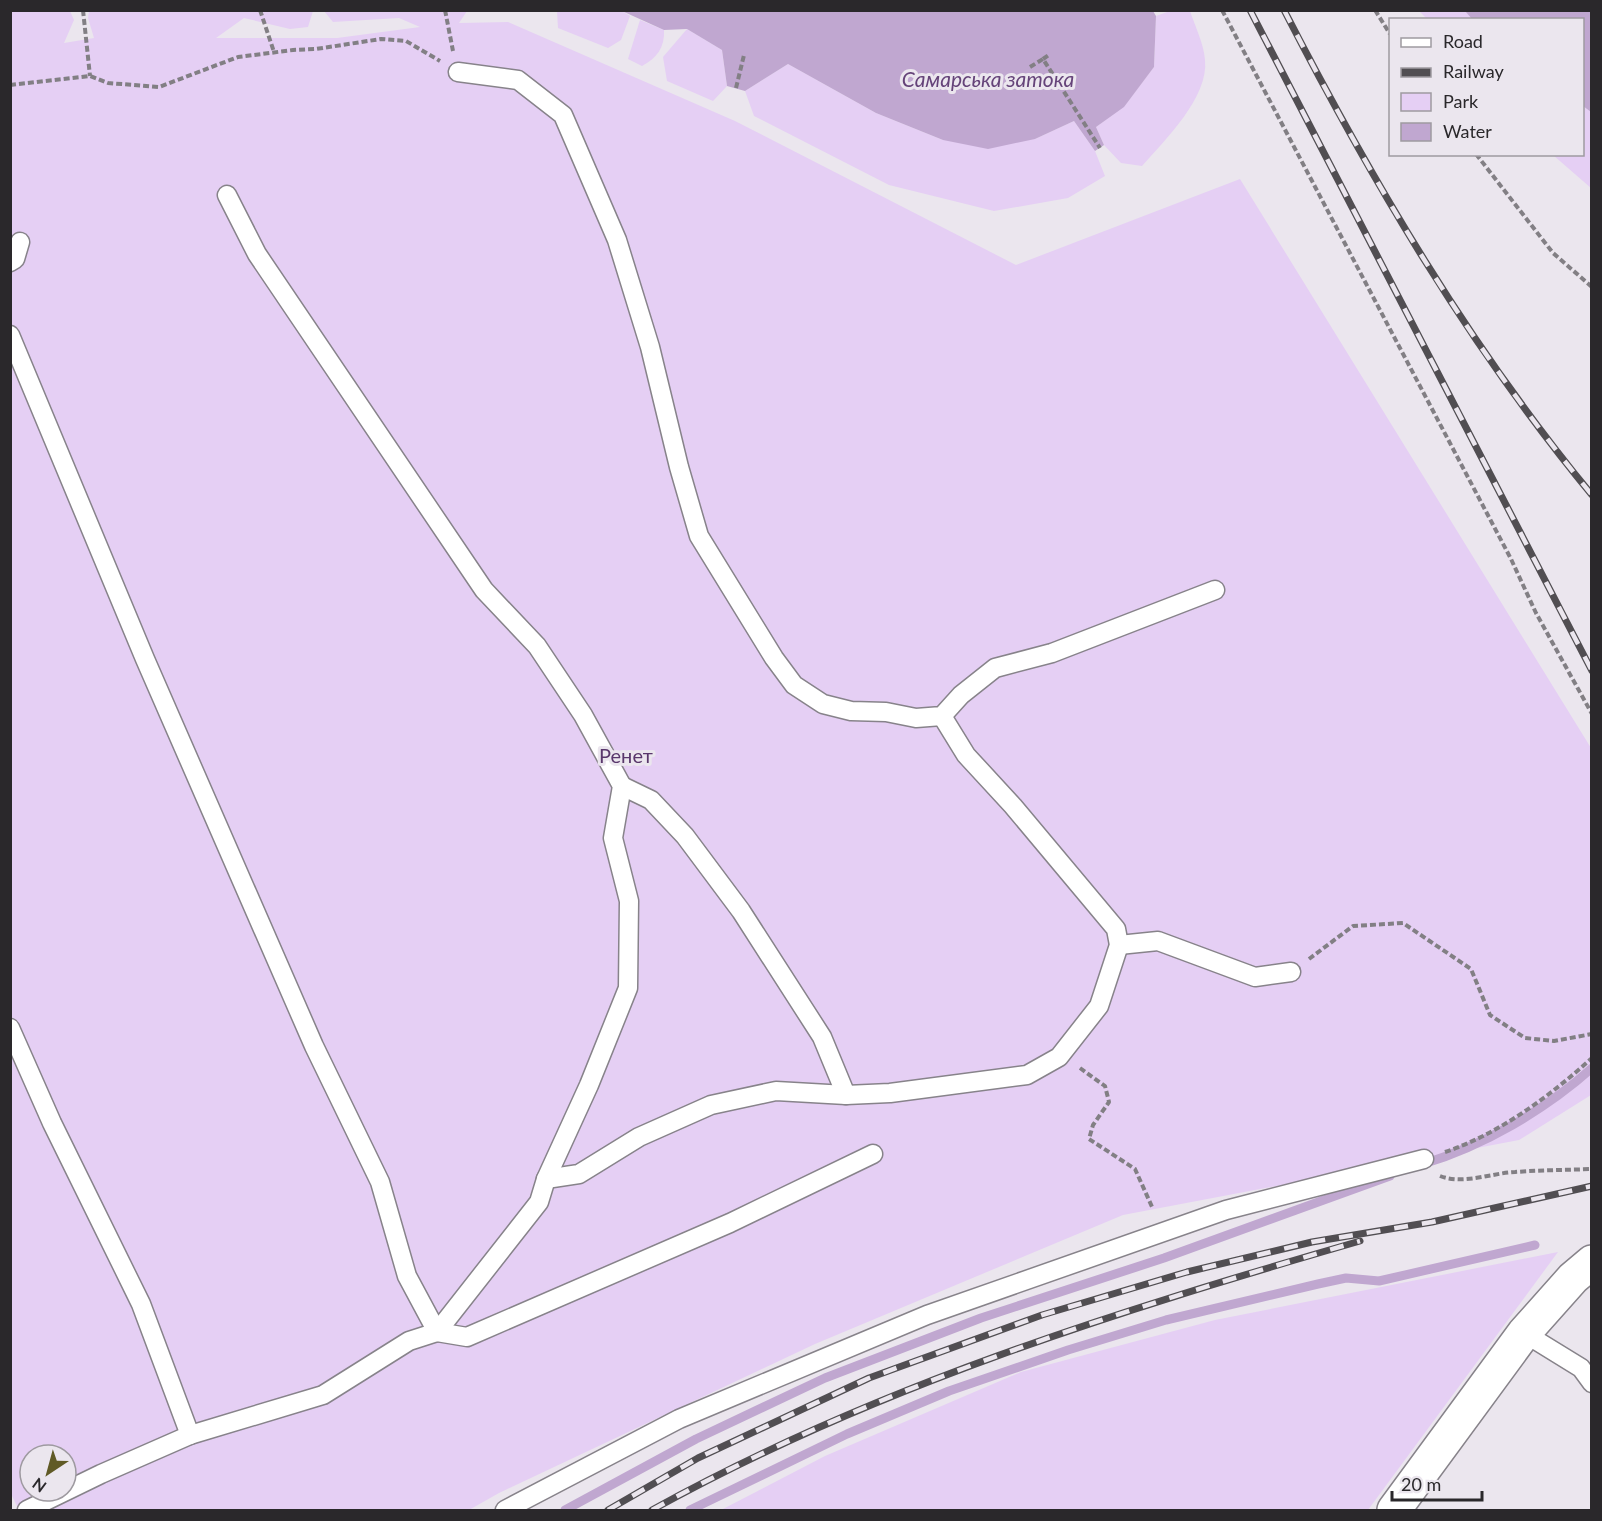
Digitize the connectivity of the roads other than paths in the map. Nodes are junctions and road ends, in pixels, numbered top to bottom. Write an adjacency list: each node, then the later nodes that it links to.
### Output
1 (458, 72): 7 (lane)
2 (227, 195): 8 (lane)
3 (20, 242): 4 (lane)
4 (10, 262)
5 (10, 335): 17 (lane)
6 (1215, 590): 7 (lane)
7 (942, 716): 9 (lane)
8 (622, 786): 12 (lane); 15 (lane)
9 (1119, 945): 10 (lane); 12 (lane)
10 (1291, 972)
11 (10, 1028): 20 (lane)
12 (846, 1095): 15 (lane)
13 (873, 1154): 17 (lane)
14 (1424, 1159): 22 (lane)
15 (546, 1179): 17 (lane)
16 (1592, 1262): 18 (street)
17 (437, 1332): 20 (lane)
18 (1524, 1333): 19 (lane); 23 (street)
19 (1592, 1383)
20 (190, 1436): 21 (lane)
21 (27, 1510)
22 (505, 1510)
23 (1394, 1510)

